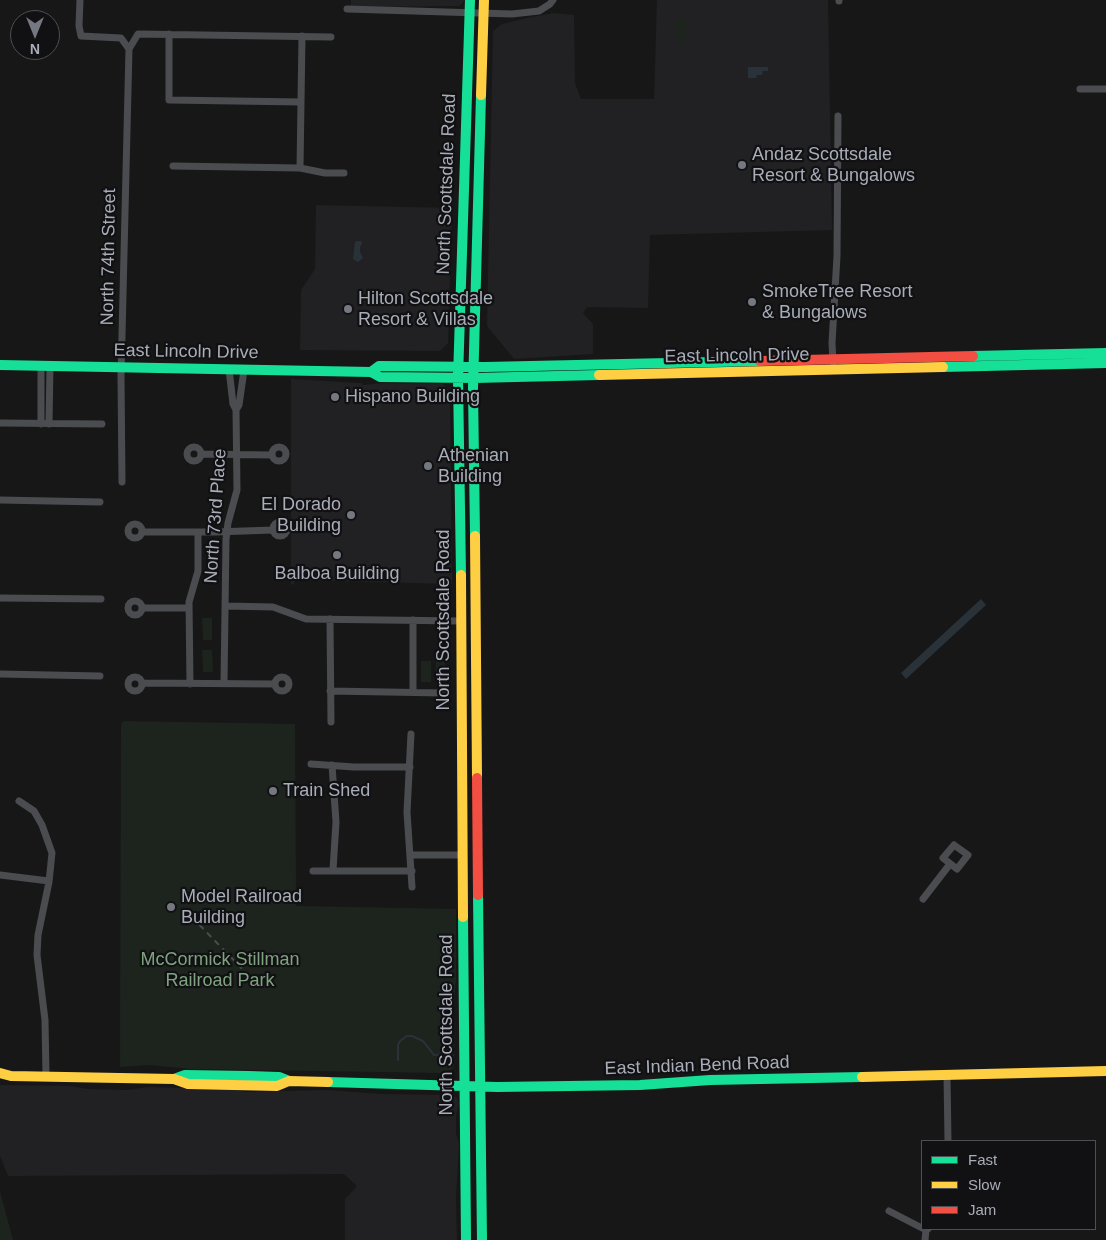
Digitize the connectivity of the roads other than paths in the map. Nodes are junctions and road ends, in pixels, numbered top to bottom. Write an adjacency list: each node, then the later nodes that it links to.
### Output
1 (80, 0): 11 (street)
2 (470, 0): 6 (main road, North Scottsdale Road)
3 (484, 0): 7 (main road, North Scottsdale Road)
4 (553, 0): 7 (street)
5 (347, 9): 6 (street)
6 (469, 13): 7 (street); 26 (main road, North Scottsdale Road)
7 (484, 13): 27 (main road, North Scottsdale Road)
8 (169, 34): 9 (street); 11 (street, North 74th Street); 14 (street)
9 (302, 36): 10 (street); 14 (street)
10 (331, 37)
11 (129, 49): 25 (street, North 74th Street)
12 (1080, 89): 13 (street)
13 (1106, 89)
14 (301, 102): 17 (street)
15 (838, 116): 23 (street)
16 (173, 166): 17 (street)
17 (300, 168): 18 (street)
18 (344, 173)
19 (1106, 353): 20 (main road, East Lincoln Drive)
20 (1042, 360): 21 (main road, East Lincoln Drive); 23 (main road, East Lincoln Drive)
21 (1106, 363)
22 (0, 365): 24 (main road, East Lincoln Drive)
23 (833, 365): 27 (main road, East Lincoln Drive); 32 (main road, East Lincoln Drive)
24 (46, 366): 25 (main road, East Lincoln Drive); 35 (street); 36 (street)
25 (122, 367): 28 (main road, East Lincoln Drive); 41 (street, North 74th Street)
26 (458, 367): 27 (main road, East Lincoln Drive); 30 (main road, East Lincoln Drive); 31 (main road, North Scottsdale Road)
27 (474, 367): 32 (main road, North Scottsdale Road)
28 (229, 369): 29 (main road, East Lincoln Drive); 33 (street, North 73rd Place)
29 (244, 370): 30 (main road, East Lincoln Drive); 33 (street, North 73rd Place)
30 (371, 372): 31 (main road, East Lincoln Drive)
31 (458, 378): 32 (main road, East Lincoln Drive); 44 (main road, North Scottsdale Road)
32 (474, 378): 45 (main road, North Scottsdale Road)
33 (236, 410): 39 (street, North 73rd Place)
34 (0, 423): 35 (street)
35 (41, 424): 36 (street)
36 (49, 424): 37 (street)
37 (102, 424)
38 (201, 454): 39 (street)
39 (236, 454): 40 (street); 47 (street, North 73rd Place)
40 (272, 454)
41 (122, 482)
42 (0, 500): 43 (street)
43 (100, 502)
44 (460, 519): 45 (main road); 58 (main road, North Scottsdale Road)
45 (474, 519): 50 (main road, North Scottsdale Road)
46 (273, 530): 47 (street)
47 (227, 531): 49 (street); 53 (street, North 73rd Place)
48 (142, 532): 49 (street)
49 (198, 532): 55 (street)
50 (476, 581): 58 (main road); 65 (main road, North Scottsdale Road)
51 (0, 598): 52 (street)
52 (101, 599)
53 (226, 606): 56 (street); 61 (street, North 73rd Place)
54 (142, 608): 55 (street)
55 (188, 608): 63 (street)
56 (330, 619): 57 (street); 66 (street)
57 (413, 620): 58 (street); 67 (street)
58 (461, 621): 65 (main road); 76 (main road, North Scottsdale Road)
59 (0, 674): 60 (street)
60 (100, 676)
61 (224, 683): 63 (street); 64 (street)
62 (142, 684): 63 (street)
63 (190, 684)
64 (275, 684)
65 (476, 685): 74 (main road, North Scottsdale Road)
66 (330, 691): 67 (street); 69 (street)
67 (412, 692): 68 (street)
68 (443, 693)
69 (331, 722)
70 (411, 734): 73 (street)
71 (311, 764): 72 (street)
72 (332, 764): 73 (street); 79 (street)
73 (410, 767): 77 (street)
74 (478, 794): 76 (main road); 86 (main road, North Scottsdale Road)
75 (19, 801): 83 (street)
76 (463, 855): 77 (street); 86 (main road); 93 (main road, North Scottsdale Road)
77 (411, 856): 81 (street)
78 (950, 864): 85 (street)
79 (333, 870): 80 (street); 81 (street)
80 (313, 871)
81 (412, 871): 84 (street)
82 (0, 875): 83 (street)
83 (49, 881): 91 (street)
84 (412, 887)
85 (923, 899)
86 (478, 924): 94 (main road, North Scottsdale Road)
87 (1106, 1071): 89 (main road, East Indian Bend Road)
88 (0, 1073): 90 (main road, East Indian Bend Road)
89 (946, 1075): 94 (main road, East Indian Bend Road); 95 (street)
90 (11, 1076): 91 (main road, East Indian Bend Road); 92 (main road, East Indian Bend Road)
91 (46, 1077): 93 (main road, East Indian Bend Road)
92 (0, 1080)
93 (464, 1086): 94 (main road, East Indian Bend Road); 98 (main road, North Scottsdale Road)
94 (482, 1087): 99 (main road, North Scottsdale Road)
95 (948, 1140)
96 (889, 1211): 97 (street)
97 (921, 1227)
98 (466, 1240)
99 (482, 1240)

